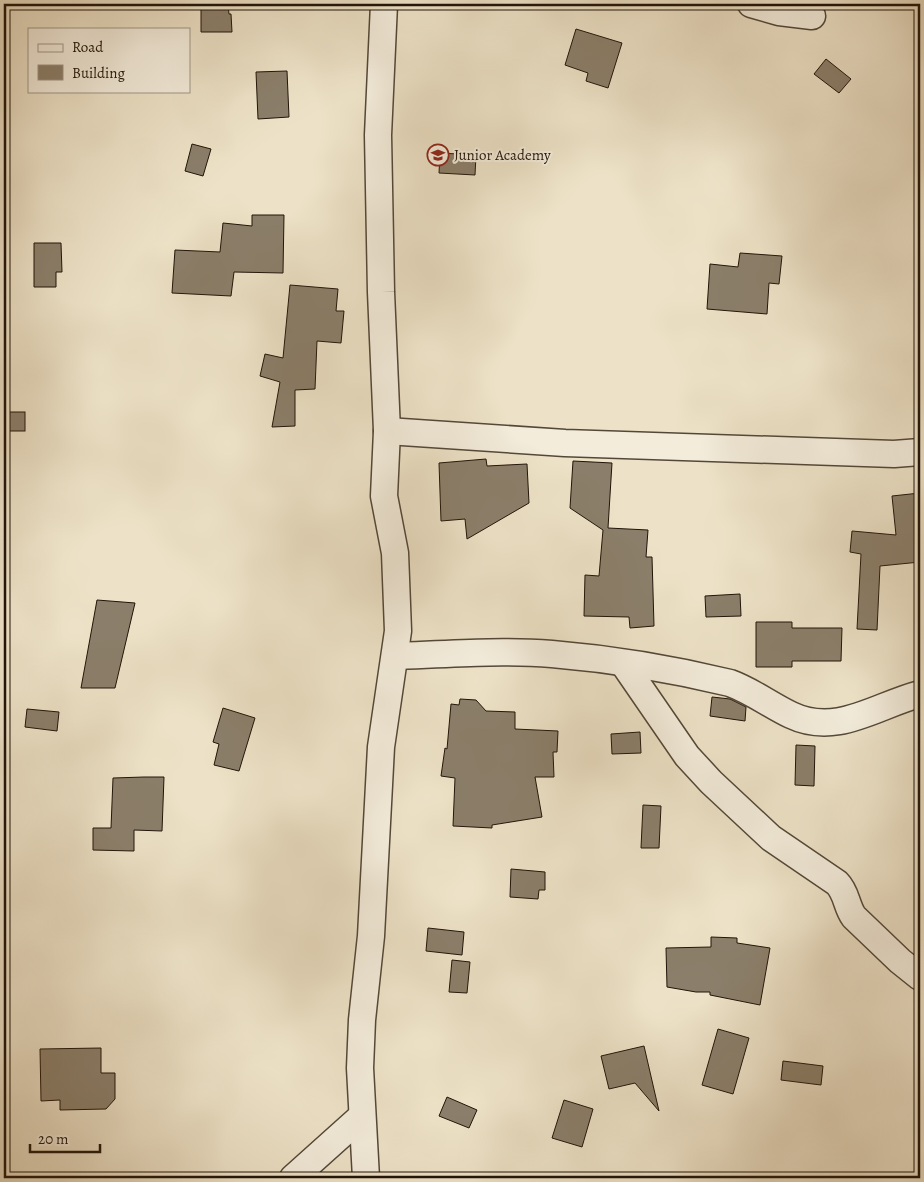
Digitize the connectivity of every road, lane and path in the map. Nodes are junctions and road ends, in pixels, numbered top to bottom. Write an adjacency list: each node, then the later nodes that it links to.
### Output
1 (384, 4): 4 (street)
2 (751, 4): 3 (street)
3 (812, 16)
4 (387, 431): 5 (street); 6 (street)
5 (920, 452)
6 (395, 656): 7 (street); 10 (street)
7 (623, 663): 8 (street); 9 (street)
8 (920, 694)
9 (920, 976)
10 (361, 1117): 11 (street); 12 (street)
11 (293, 1178)
12 (366, 1178)

